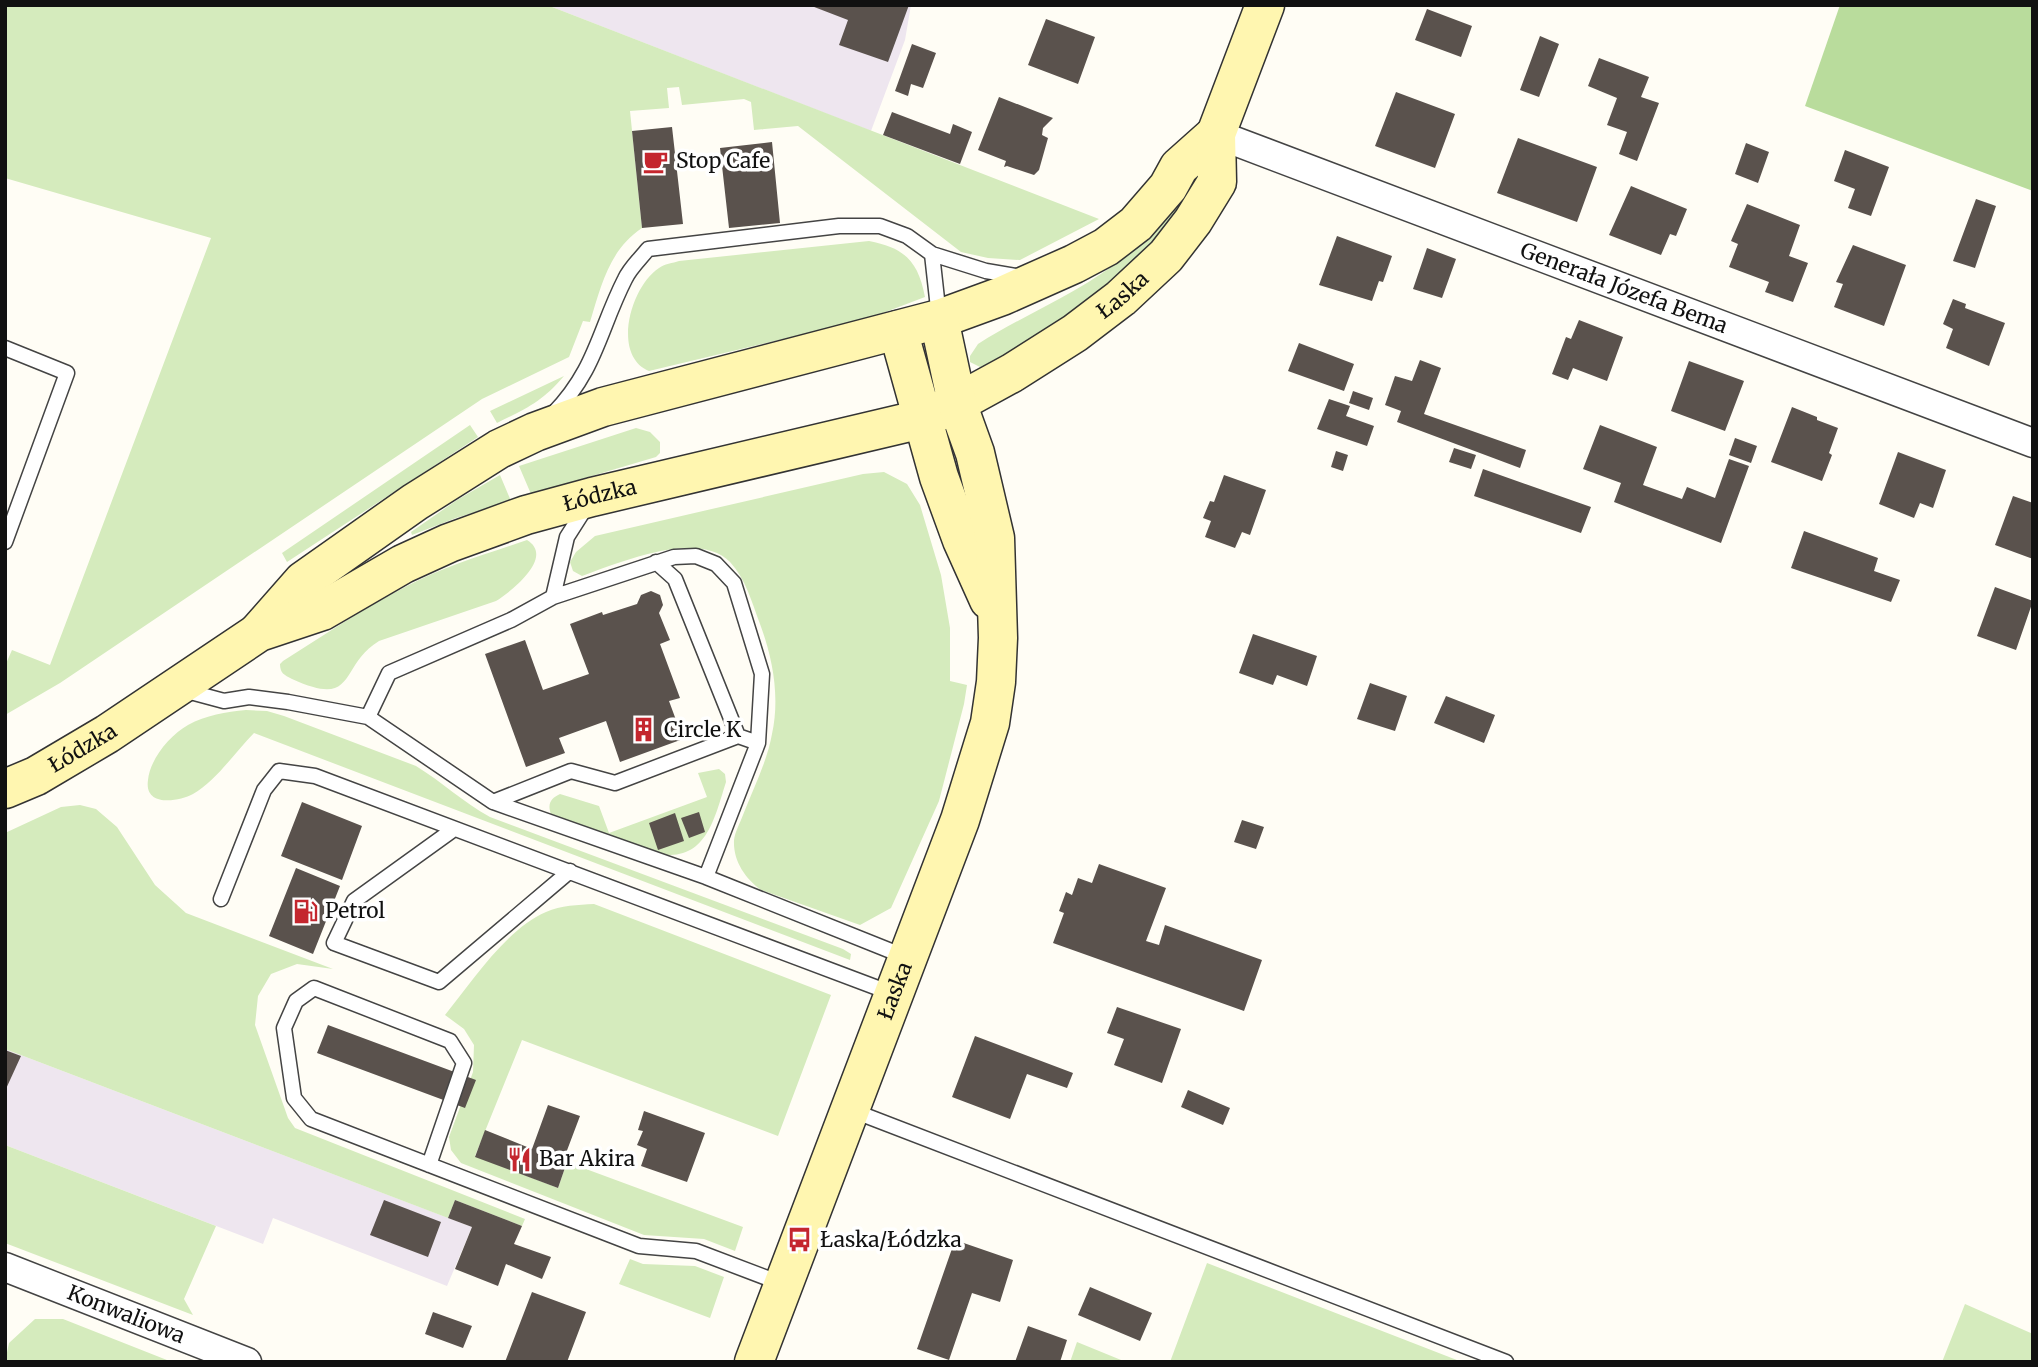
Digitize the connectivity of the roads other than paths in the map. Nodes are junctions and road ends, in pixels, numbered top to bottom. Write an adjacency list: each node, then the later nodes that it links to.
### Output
1 (1265, 5): 2 (main road, Łaska)
2 (1216, 134): 4 (main road, Łaska); 8 (main road, Łaska); 11 (street, Generała Józefa Bema)
3 (932, 254): 4 (lane); 5 (lane); 10 (lane)
4 (1037, 280): 5 (main road, Łaska)
5 (939, 319): 6 (main road, Łaska); 8 (main road, Łaska)
6 (898, 330): 9 (main road, Łaska); 10 (main road, Łódzka)
7 (5, 348): 13 (lane)
8 (957, 403): 9 (main road, Łódzka); 16 (main road, Łaska)
9 (922, 419): 12 (main road, Łódzka); 16 (main road, Łaska)
10 (535, 432): 17 (main road, Łódzka)
11 (2033, 443)
12 (592, 497): 15 (lane); 17 (main road, Łódzka)
13 (5, 542)
14 (656, 562): 15 (lane); 20 (lane); 21 (lane)
15 (553, 597): 19 (lane)
16 (995, 614): 28 (main road, Łaska)
17 (259, 632): 18 (main road, Łódzka)
18 (175, 688): 19 (lane); 22 (main road, Łódzka)
19 (368, 717): 23 (lane)
20 (738, 736): 21 (lane); 23 (lane)
21 (758, 743): 26 (lane)
22 (9, 785)
23 (493, 802): 26 (lane)
24 (454, 829): 25 (lane); 25 (lane); 27 (lane)
25 (570, 871): 29 (lane)
26 (706, 877): 28 (lane)
27 (221, 899)
28 (908, 958): 29 (main road, Łaska)
29 (894, 995): 30 (main road, Łaska)
30 (851, 1110): 33 (main road, Łaska); 36 (lane)
31 (429, 1165): 31 (lane); 33 (lane)
32 (6, 1269): 35 (street, Konwaliowa)
33 (783, 1284): 34 (main road, Łaska)
34 (755, 1360)
35 (247, 1362)
36 (1506, 1362)

